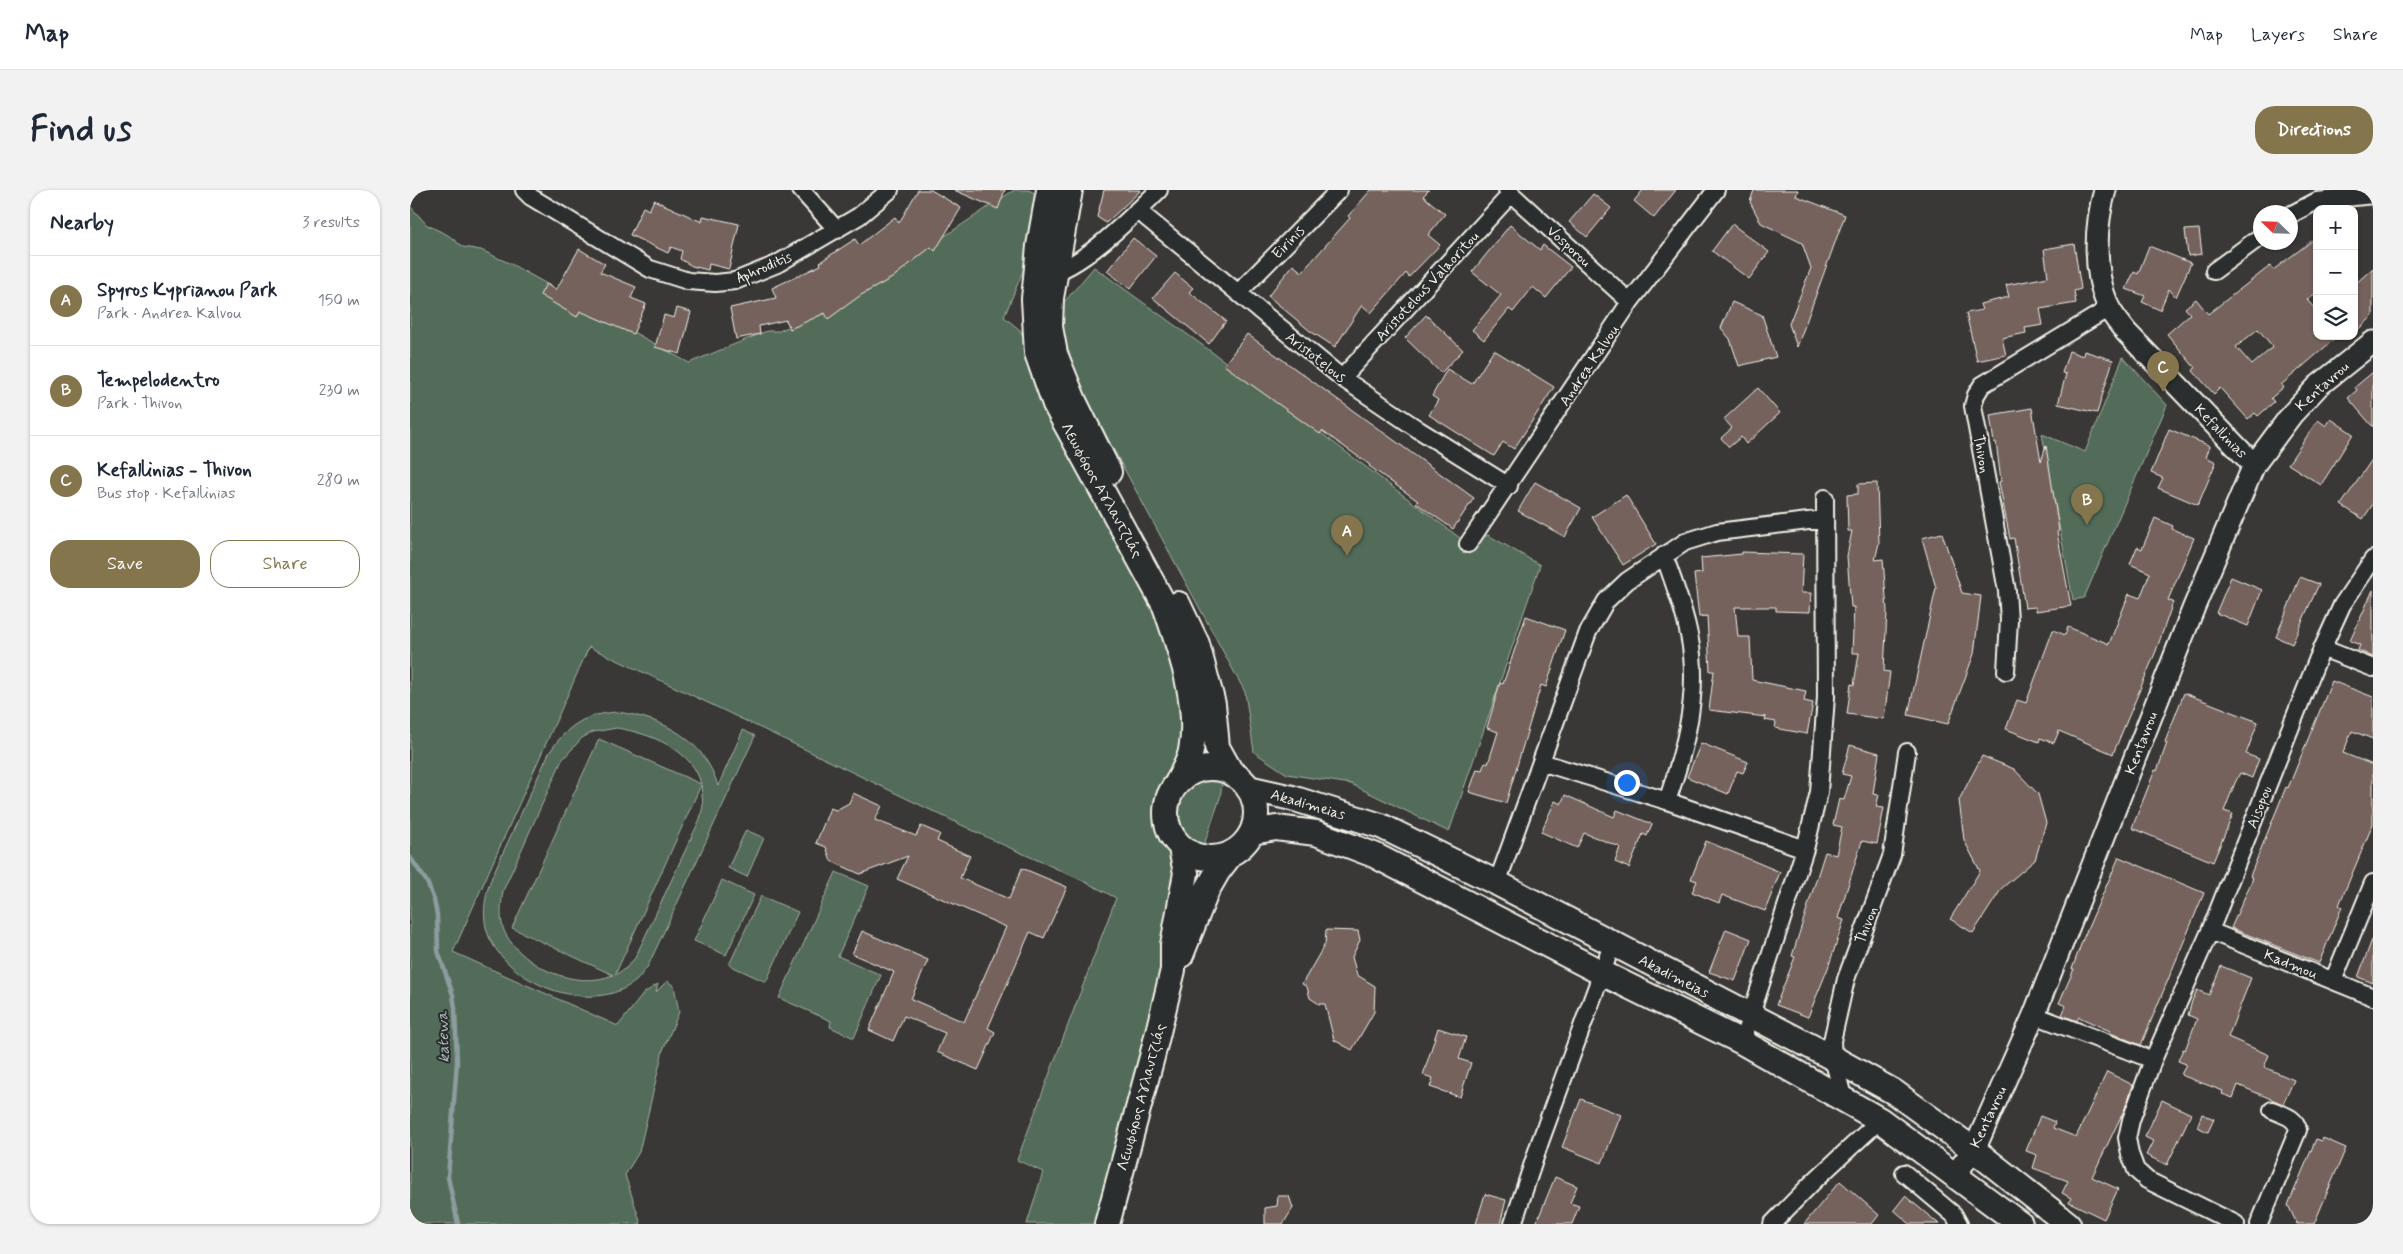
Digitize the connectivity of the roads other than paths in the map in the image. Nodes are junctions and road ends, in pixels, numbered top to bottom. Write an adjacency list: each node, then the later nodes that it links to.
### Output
1 (524, 190): 14 (street, Aphroditis)
2 (801, 190): 14 (street)
3 (890, 190): 14 (street, Aphroditis)
4 (1049, 190): 17 (main road, Λεωφόρος Αγλαντζιάς)
5 (1070, 190): 17 (main road, Λεωφόρος Αγλαντζιάς)
6 (1159, 190): 12 (street)
7 (1339, 190): 18 (street, Eirinis)
8 (1716, 190): 19 (street, Andrea Kalvou)
9 (2105, 190): 20 (street, Kefallinias)
10 (1509, 192): 19 (street, Vosporou); 22 (street, Aristotelous Valaoritou)
11 (2373, 194): 13 (street)
12 (1137, 210): 17 (street); 18 (street, Aristotelous)
13 (2298, 211)
14 (837, 230)
15 (2253, 242): 16 (street)
16 (2214, 271)
17 (1046, 274): 35 (main road, Λεωφόρος Αγλαντζιάς); 36 (main road, Λεωφόρος Αγλαντζιάς)
18 (1238, 293): 22 (street, Aristotelous)
19 (1630, 302): 24 (street, Andrea Kalvou)
20 (2109, 308): 23 (street, Kefallinias); 32 (street, Thivon)
21 (2373, 342): 23 (street, Kentavrou)
22 (1342, 378): 24 (street, Aristotelous)
23 (2254, 464): 51 (street, Kentavrou)
24 (1509, 486): 27 (street, Andrea Kalvou)
25 (1825, 498): 26 (street)
26 (1825, 519): 28 (street); 40 (street)
27 (1468, 544)
28 (1664, 555): 34 (street); 37 (street)
29 (2373, 559): 30 (street, Aisopou)
30 (2322, 648): 31 (street); 44 (street, Aisopou)
31 (2373, 668)
32 (2006, 671)
33 (1907, 752): 53 (street, Thivon)
34 (1541, 762): 37 (street); 42 (street)
35 (1240, 781): 36 (main road); 38 (main road); 42 (main road, Akadimeias)
36 (1177, 783): 39 (main road)
37 (1666, 801): 40 (street)
38 (1252, 832): 41 (main road); 47 (main road, Akadimeias)
39 (1181, 848): 41 (main road); 46 (main road, Λεωφόρος Αγλαντζιάς)
40 (1805, 850): 50 (street)
41 (1231, 854): 46 (main road, Λεωφόρος Αγλαντζιάς)
42 (1497, 883): 45 (main road, Akadimeias)
43 (2373, 883): 48 (street)
44 (2210, 931): 48 (street, Kadmou); 54 (street, Aisopou)
45 (1612, 944): 47 (street); 50 (main road, Akadimeias)
46 (1173, 970): 61 (main road, Λεωφόρος Αγλαντζιάς)
47 (1602, 973): 52 (main road, Akadimeias); 62 (street)
48 (2333, 980): 49 (street, Kadmou)
49 (2373, 997)
50 (1751, 1015): 52 (street); 53 (main road, Akadimeias)
51 (2034, 1015): 54 (street); 58 (street, Kentavrou)
52 (1742, 1042): 55 (main road, Akadimeias)
53 (1833, 1058): 55 (street, Thivon); 58 (main road, Akadimeias)
54 (2153, 1060): 67 (street, Aisopou)
55 (1843, 1097): 57 (main road, Akadimeias)
56 (2272, 1110): 68 (street)
57 (1880, 1120): 60 (main road, Akadimeias); 63 (street)
58 (1974, 1150): 60 (street, Kentavrou); 66 (main road, Akadimeias)
59 (1904, 1173): 64 (street)
60 (1954, 1175): 65 (main road, Akadimeias)
61 (1106, 1224)
62 (1514, 1224)
63 (1772, 1224)
64 (1959, 1224)
65 (2020, 1224)
66 (2068, 1224)
67 (2236, 1224)
68 (2259, 1224)

